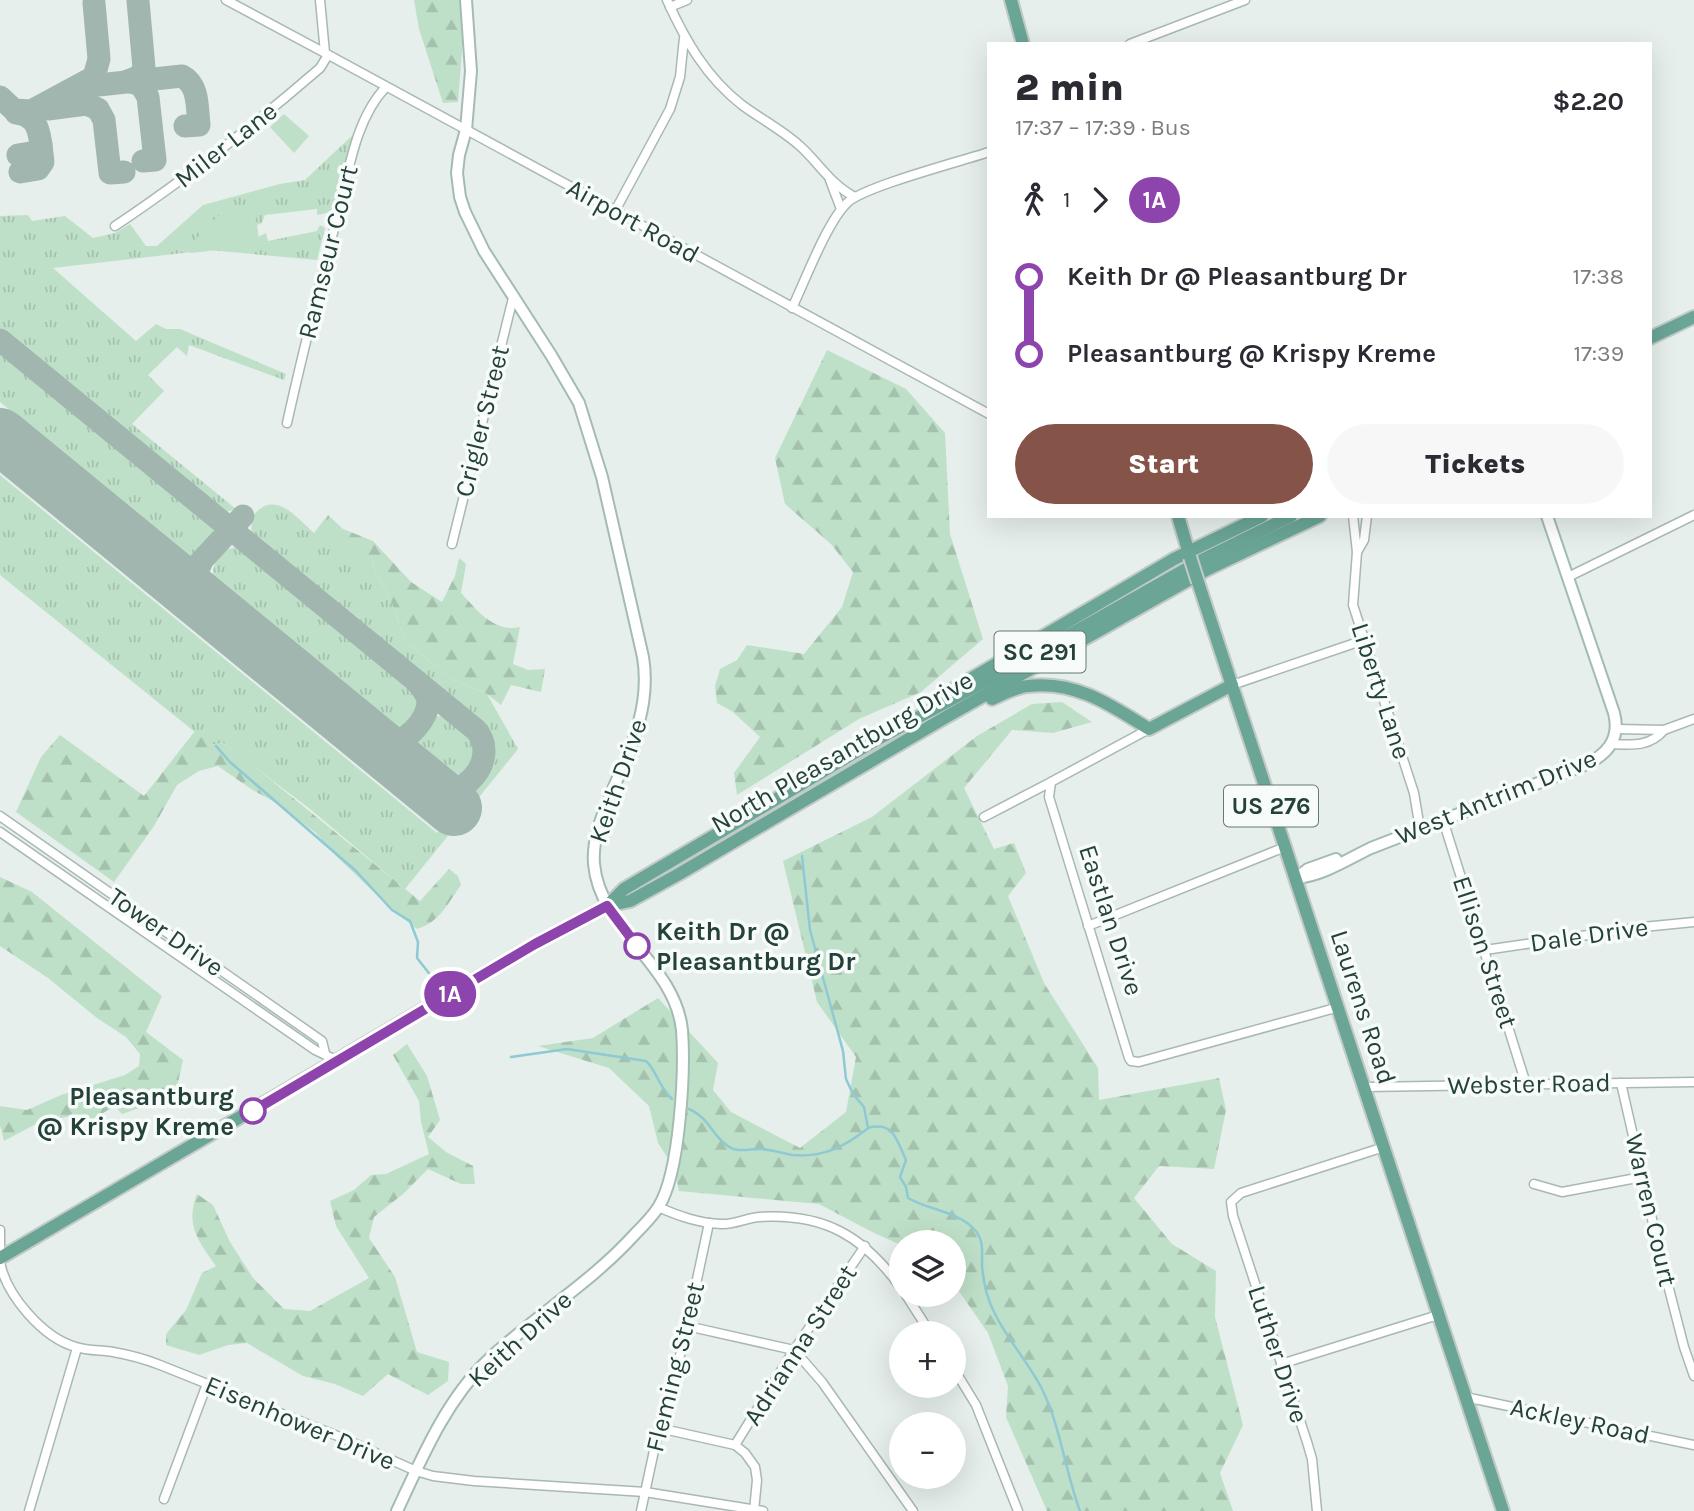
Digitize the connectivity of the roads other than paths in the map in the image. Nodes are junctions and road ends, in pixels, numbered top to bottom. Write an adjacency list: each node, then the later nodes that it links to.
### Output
1 (226, 0): 11 (street, Airport Road)
2 (320, 0): 11 (street)
3 (466, 0): 13 (street, Keith Drive)
4 (687, 0): 7 (street)
5 (1011, 0): 9 (main road)
6 (1245, 0): 10 (street)
7 (669, 4): 8 (street)
8 (684, 38): 15 (street); 18 (street)
9 (1022, 42)
10 (1135, 42)
11 (327, 54): 12 (street, Airport Road); 19 (street, Miler Lane)
12 (386, 87): 13 (street, Airport Road); 25 (street, Ramseur Court)
13 (466, 130): 18 (street, Airport Road); 20 (street, Keith Drive)
14 (987, 153): 16 (street)
15 (830, 180): 16 (street); 17 (street)
16 (855, 197): 17 (street)
17 (841, 209): 21 (street)
18 (615, 211): 21 (street, Airport Road)
19 (115, 226)
20 (513, 298): 34 (street, Crigler Street); 54 (street, Keith Drive)
21 (792, 308): 24 (street, Airport Road)
22 (1694, 317): 23 (main road)
23 (1652, 337)
24 (987, 413)
25 (287, 423)
26 (1694, 515): 37 (street)
27 (1179, 518): 36 (main road, Laurens Road / US 276)
28 (1259, 518): 36 (main road)
29 (1287, 518): 36 (main road, SC 291)
30 (1315, 518): 36 (main road, SC 291)
31 (1353, 518): 35 (street, Liberty Lane)
32 (1367, 518): 35 (street, Liberty Lane)
33 (1548, 518): 37 (street, West Antrim Drive)
34 (452, 544)
35 (1357, 552): 38 (street, Liberty Lane)
36 (1197, 560): 39 (main road, Laurens Road / US 276, bridge); 40 (main road, North Pleasantburg Drive / SC 291); 54 (main road, North Pleasantburg Drive / SC 291)
37 (1568, 577): 43 (street, West Antrim Drive)
38 (1364, 640): 39 (street); 50 (street, Liberty Lane)
39 (1232, 685): 42 (main road); 52 (main road, Laurens Road / US 276)
40 (946, 717): 42 (main road); 54 (main road, North Pleasantburg Drive / SC 291)
41 (1694, 719): 44 (street)
42 (1149, 729): 46 (street)
43 (1617, 729): 44 (street); 45 (street, West Antrim Drive)
44 (1664, 730): 45 (street)
45 (1612, 744): 49 (street, West Antrim Drive)
46 (1051, 782): 48 (street); 56 (street, Eastlan Drive)
47 (0, 816): 59 (street, Tower Drive)
48 (984, 817)
49 (1443, 820): 50 (street, West Antrim Drive); 57 (street, Ellison Street)
50 (1420, 829): 53 (street, West Antrim Drive)
51 (0, 832): 59 (street, Tower Drive)
52 (1285, 847): 53 (main road, Laurens Road / US 276); 56 (street)
53 (1297, 878): 58 (main road, Laurens Road / US 276)
54 (607, 906): 60 (main road, North Pleasantburg Drive / SC 291); 68 (street, Keith Drive)
55 (1694, 922): 57 (street, Dale Drive)
56 (1088, 926): 58 (street, Eastlan Drive)
57 (1485, 950): 63 (street, Ellison Street)
58 (1339, 1007): 64 (main road, Laurens Road / US 276)
59 (325, 1053): 60 (street, Tower Drive)
60 (338, 1061): 72 (main road, North Pleasantburg Drive / SC 291)
61 (1694, 1082): 62 (street, Webster Road)
62 (1621, 1083): 63 (street, Webster Road); 66 (street, Warren Court)
63 (1526, 1084): 64 (street, Webster Road)
64 (1365, 1087): 65 (main road, Laurens Road / US 276)
65 (1384, 1147): 74 (main road, Laurens Road / US 276); 78 (street, Luther Drive)
66 (1642, 1177): 67 (street); 79 (street, Warren Court)
67 (1534, 1184)
68 (659, 1207): 69 (street); 86 (street, Keith Drive)
69 (709, 1223): 71 (street); 75 (street, Fleming Street)
70 (0, 1230): 72 (street, Eisenhower Drive)
71 (865, 1246): 73 (street); 77 (street, Adrianna Street)
72 (0, 1257): 76 (street, Eisenhower Drive)
73 (889, 1271)
74 (1438, 1315): 78 (street); 82 (main road, Laurens Road / US 276)
75 (687, 1326): 77 (street); 83 (street, Fleming Street)
76 (77, 1348): 80 (street, Eisenhower Drive); 89 (street)
77 (794, 1350): 84 (street, Adrianna Street); 93 (street)
78 (1281, 1364): 95 (street, Luther Drive)
79 (1694, 1376)
80 (207, 1384): 86 (street, Eisenhower Drive); 88 (street)
81 (966, 1389): 94 (street)
82 (1465, 1397): 85 (street, Ackley Road); 96 (main road, Laurens Road / US 276)
83 (659, 1428): 84 (street); 87 (street, Fleming Street)
84 (735, 1445): 92 (street)
85 (1694, 1445)
86 (416, 1471): 87 (street, Eisenhower Drive); 90 (street, Keith Drive)
87 (645, 1492): 91 (street, Fleming Street); 92 (street, Eisenhower Drive)
88 (163, 1499)
89 (29, 1511)
90 (397, 1511)
91 (640, 1511)
92 (757, 1511)
93 (913, 1511)
94 (1018, 1511)
95 (1317, 1511)
96 (1503, 1511)

